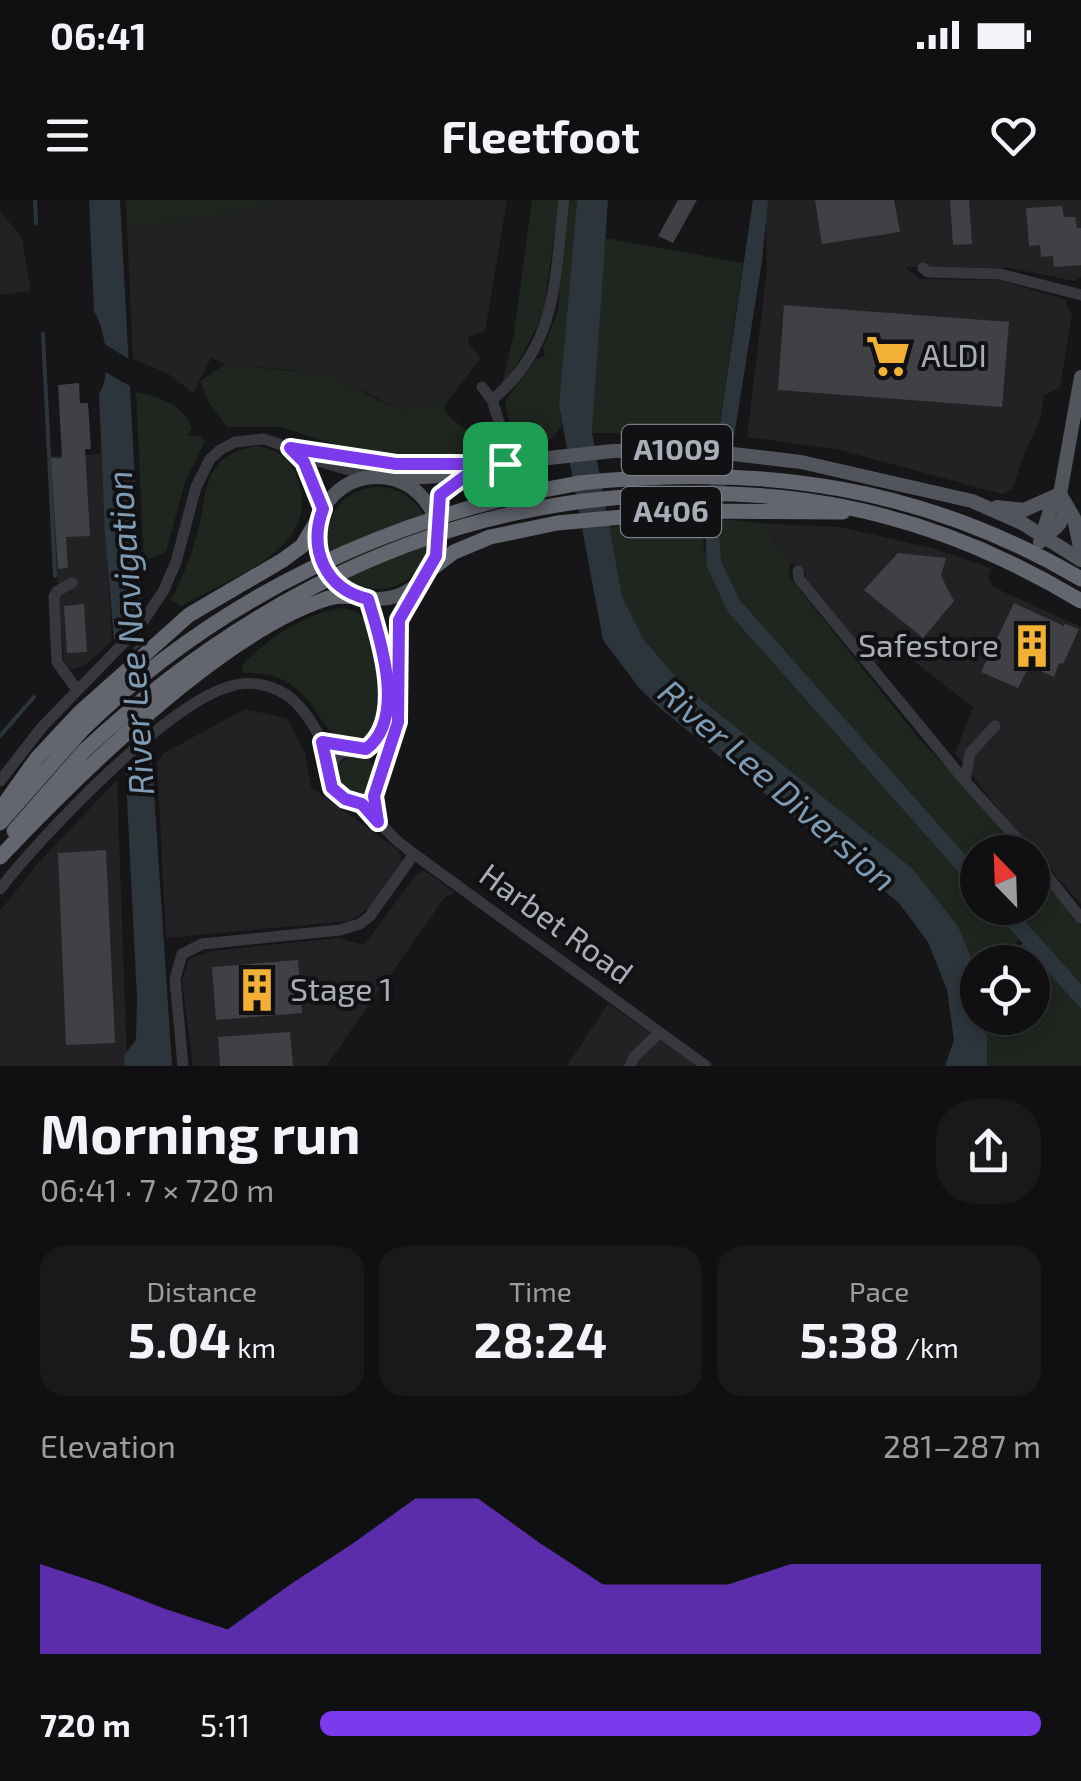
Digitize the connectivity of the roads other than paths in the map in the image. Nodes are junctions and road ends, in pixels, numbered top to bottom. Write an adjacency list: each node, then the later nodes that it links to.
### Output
1 (564, 200): 6 (street)
2 (923, 268): 3 (street)
3 (1081, 296)
4 (1081, 376): 7 (main road)
5 (482, 386): 6 (street)
6 (492, 400): 10 (street)
7 (1074, 445): 16 (main road)
8 (290, 448): 9 (street); 18 (street); 30 (street)
9 (310, 452): 10 (street); 12 (street)
10 (509, 463): 11 (main road, A1009); 14 (main road, A1009)
11 (468, 474): 13 (main road, A1009); 19 (main road)
12 (374, 477): 13 (main road); 18 (main road)
13 (395, 479): 19 (main road)
14 (918, 488): 17 (main road, A1009); 20 (main road, A1009)
15 (809, 497): 23 (highway, A406); 25 (highway, A406); 29 (highway, A406); 41 (highway, A406, bridge); 43 (highway, A406, bridge)
16 (1063, 498): 17 (main road, A1009); 20 (main road); 21 (main road)
17 (972, 501): 20 (main road)
18 (322, 511): 28 (main road); 39 (highway)
19 (437, 522): 23 (main road)
20 (1042, 539): 21 (main road); 22 (main road)
21 (1081, 556)
22 (1081, 568)
23 (430, 570): 27 (main road)
24 (798, 571): 36 (street)
25 (1081, 578)
26 (72, 583): 30 (street)
27 (418, 584): 28 (main road); 37 (street)
28 (364, 598): 33 (street); 43 (highway)
29 (1081, 601)
30 (76, 690): 35 (street)
31 (995, 726): 36 (street)
32 (322, 742): 33 (street); 34 (street); 46 (street)
33 (355, 749): 34 (street); 37 (street)
34 (330, 771): 38 (street)
35 (0, 781)
36 (965, 781): 42 (street)
37 (379, 786): 38 (street); 40 (street)
38 (353, 801): 40 (street, Harbet Road)
39 (0, 810)
40 (378, 822): 44 (street, Harbet Road)
41 (0, 823)
42 (1013, 835)
43 (0, 853)
44 (414, 854): 48 (street, Harbet Road); 49 (street)
45 (1050, 879): 47 (street)
46 (0, 889)
47 (1081, 918)
48 (659, 1033): 50 (street); 51 (street, Harbet Road)
49 (183, 1066)
50 (630, 1066)
51 (706, 1066)

